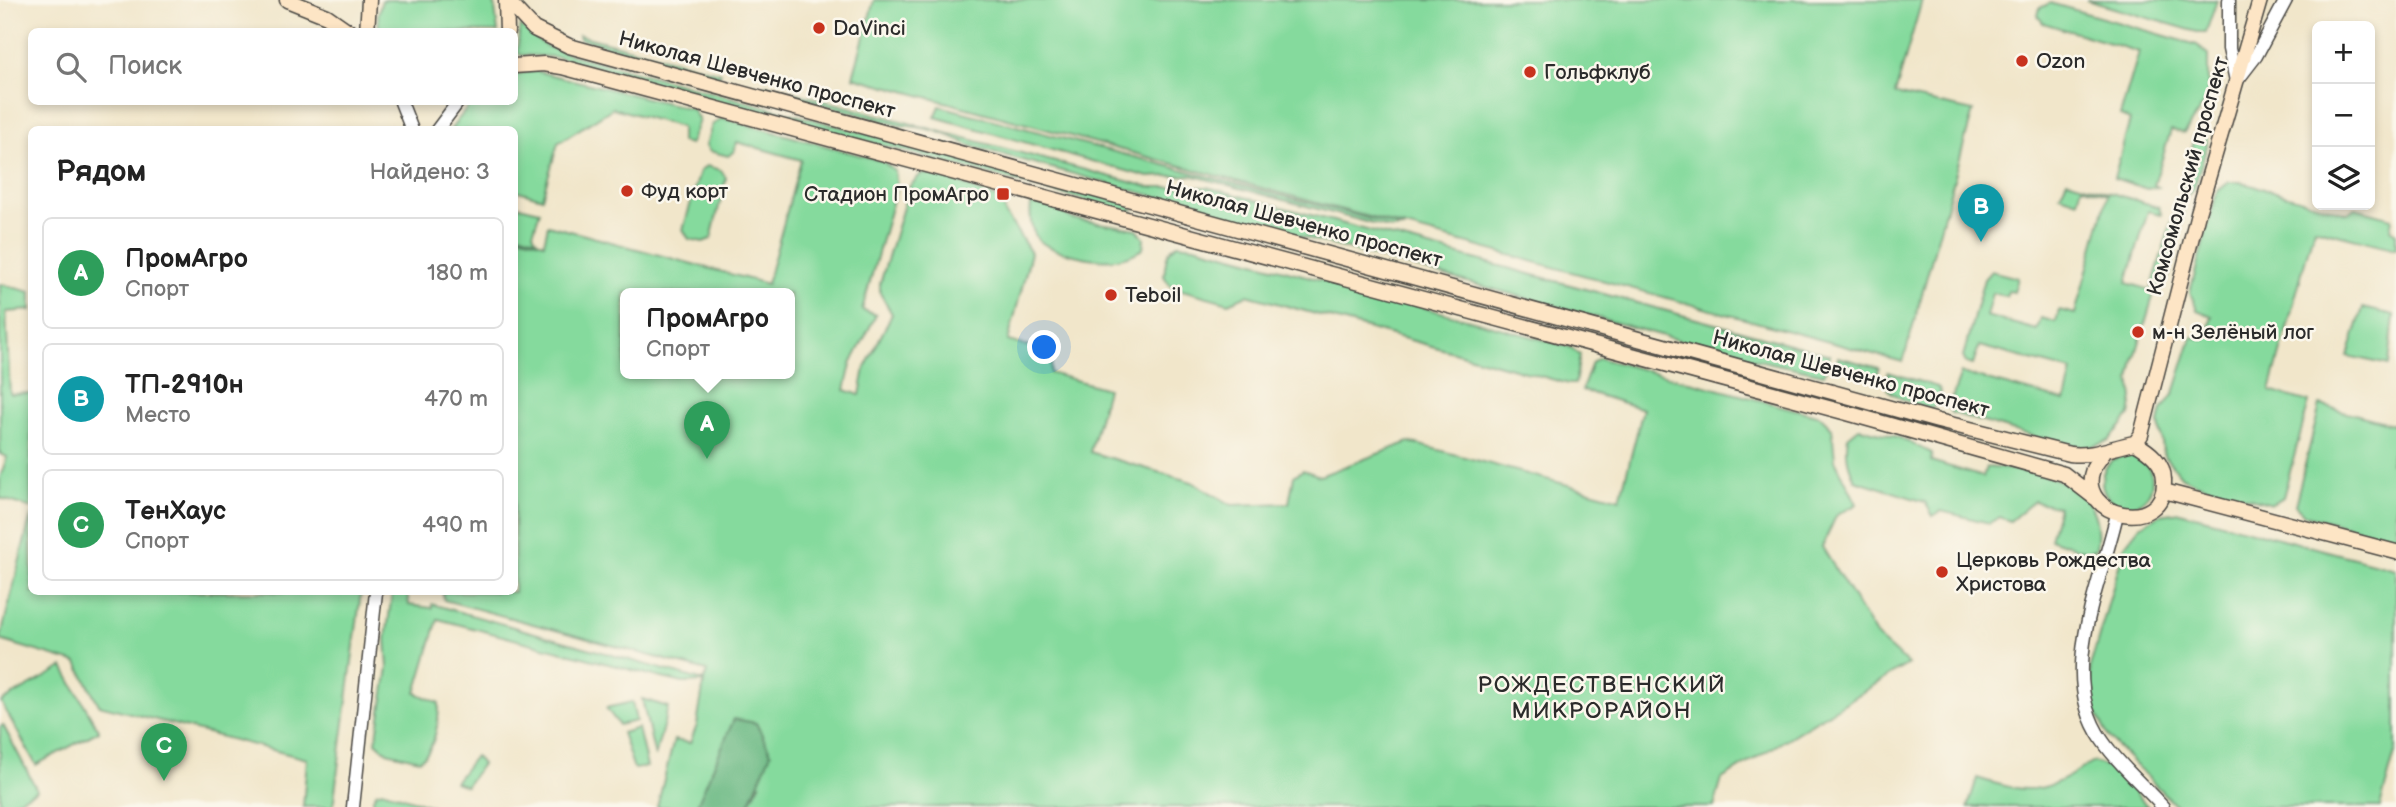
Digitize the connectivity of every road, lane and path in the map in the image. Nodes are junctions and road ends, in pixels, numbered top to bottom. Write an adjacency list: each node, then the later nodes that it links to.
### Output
1 (287, 0): 7 (main road)
2 (369, 0): 8 (main road)
3 (507, 0): 9 (main road); 16 (main road, Николая Шевченко проспект)
4 (2229, 0): 11 (street)
5 (2260, 0): 11 (main road, Комсомольский проспект)
6 (2286, 0): 11 (street)
7 (344, 28)
8 (367, 28)
9 (507, 28)
10 (518, 66): 17 (main road, Николая Шевченко проспект)
11 (2236, 81): 18 (main road, Комсомольский проспект)
12 (402, 105): 14 (street)
13 (456, 105): 15 (street)
14 (410, 126)
15 (440, 126)
16 (1172, 211): 17 (main road); 19 (main road, Николая Шевченко проспект)
17 (1166, 230): 21 (main road, Николая Шевченко проспект)
18 (2135, 443): 19 (main road); 20 (main road)
19 (2105, 451): 21 (main road)
20 (2164, 491): 22 (main road); 23 (main road)
21 (2098, 499): 22 (main road)
22 (2117, 514): 26 (street)
23 (2396, 552)
24 (376, 595): 25 (street)
25 (354, 807)
26 (2163, 807)

